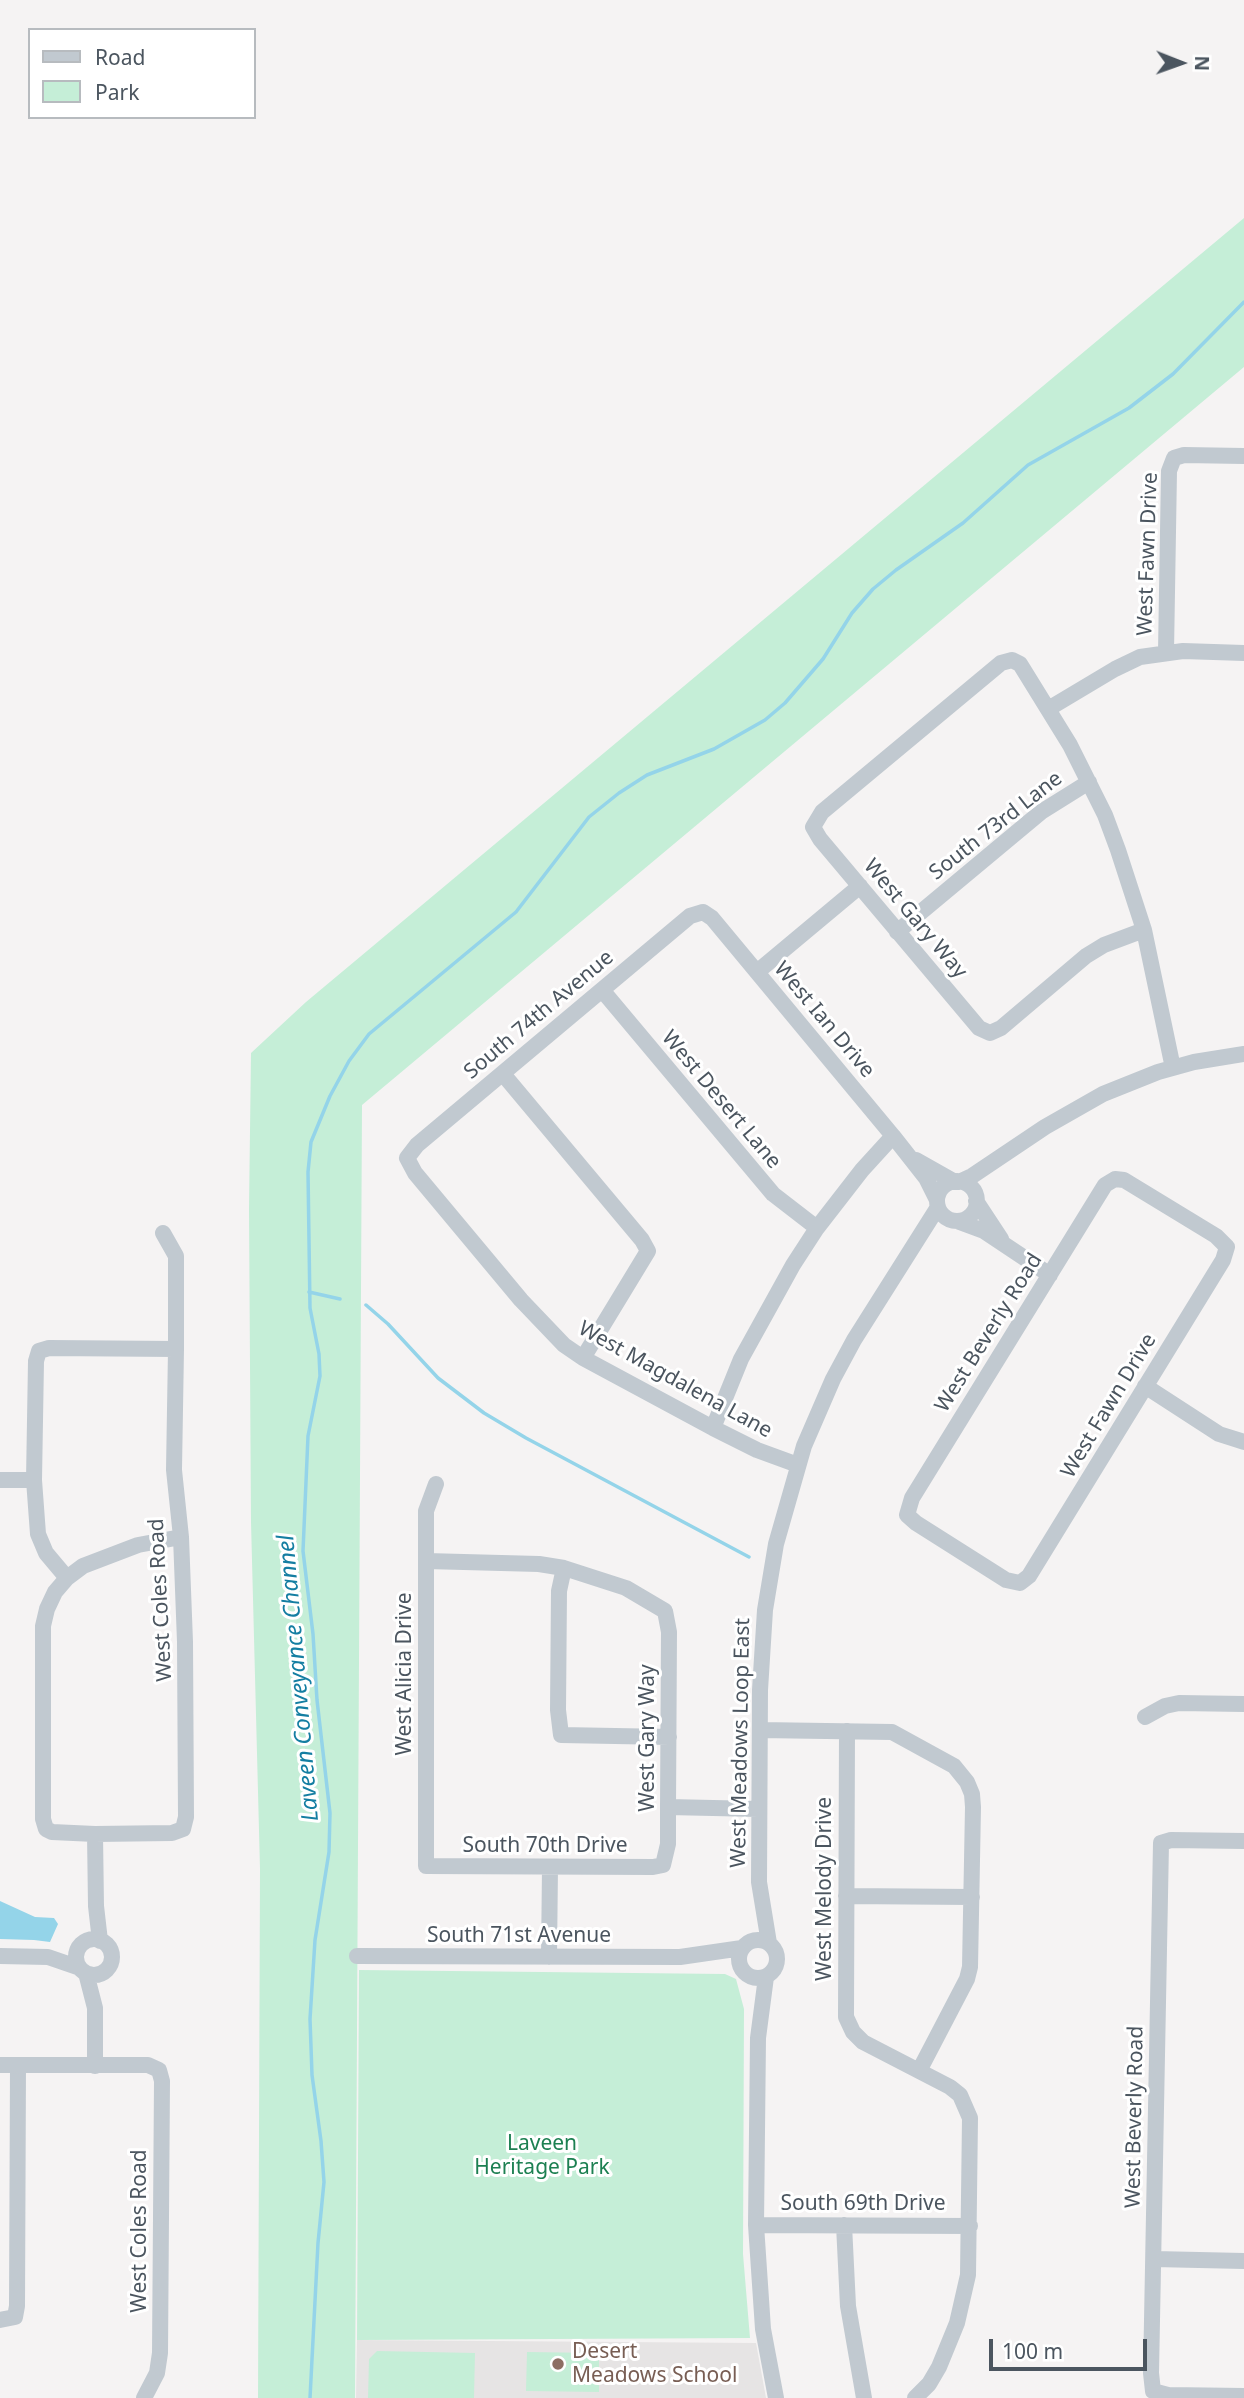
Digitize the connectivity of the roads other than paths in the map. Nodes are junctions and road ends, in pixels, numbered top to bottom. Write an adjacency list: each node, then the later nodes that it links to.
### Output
1 (1244, 456): 2 (street, West Fawn Drive)
2 (1166, 652): 3 (street); 4 (street)
3 (1244, 653)
4 (1048, 709): 5 (street); 6 (street, West Gary Way)
5 (1089, 782): 8 (street); 9 (street, South 73rd Lane)
6 (860, 886): 9 (street, West Gary Way); 10 (street)
7 (704, 912): 10 (street, West Ian Drive); 11 (street, South 74th Avenue)
8 (1144, 930): 9 (street, West Gary Way); 13 (street)
9 (897, 932)
10 (757, 972): 15 (street, West Ian Drive)
11 (602, 990): 14 (street, South 74th Avenue); 24 (street, West Desert Lane)
12 (1244, 1054): 13 (street)
13 (1173, 1068): 16 (street)
14 (503, 1074): 18 (street, South 74th Avenue); 30 (street)
15 (893, 1136): 17 (street, West Ian Drive); 24 (street)
16 (1006, 1155): 20 (street); 21 (street)
17 (911, 1157): 20 (street, West Ian Drive); 22 (street, West Ian Drive)
18 (407, 1158): 30 (street, West Magdalena Lane)
19 (1115, 1178): 28 (street, West Beverly Road); 31 (street, West Fawn Drive)
20 (957, 1182): 21 (street); 22 (street)
21 (976, 1198): 23 (street); 26 (street)
22 (938, 1203): 23 (street); 27 (street)
23 (955, 1221): 26 (street); 27 (street)
24 (817, 1228): 32 (street)
25 (163, 1233): 29 (street, West Coles Road)
26 (1004, 1244): 28 (street)
27 (907, 1258): 34 (street, West Meadows Loop East)
28 (1050, 1275): 42 (street, West Beverly Road)
29 (176, 1349): 36 (street); 38 (street, West Coles Road)
30 (583, 1358): 32 (street, West Magdalena Lane)
31 (1145, 1386): 33 (street); 42 (street, West Fawn Drive)
32 (713, 1428): 34 (street, West Magdalena Lane)
33 (1244, 1442)
34 (798, 1465): 45 (street, West Meadows Loop East)
35 (0, 1480): 36 (street)
36 (34, 1480): 41 (street)
37 (436, 1484): 39 (street, West Alicia Drive)
38 (181, 1538): 41 (street); 50 (street, West Coles Road)
39 (426, 1561): 40 (street); 53 (street, West Alicia Drive)
40 (564, 1568): 47 (street, West Gary Way); 47 (street)
41 (67, 1578): 50 (street, West Coles Road)
42 (1020, 1583)
43 (1244, 1704): 44 (street)
44 (1145, 1717)
45 (760, 1730): 46 (street); 49 (street, West Meadows Loop East)
46 (847, 1731): 56 (street, West Melody Drive); 57 (street)
47 (668, 1737): 48 (street, West Gary Way)
48 (668, 1807): 49 (street); 52 (street, West Gary Way)
49 (758, 1809): 55 (street, West Meadows Loop East)
50 (95, 1834): 58 (street)
51 (1244, 1841): 79 (street, West Beverly Road)
52 (663, 1865): 54 (street, South 70th Drive)
53 (426, 1866): 54 (street, South 70th Drive)
54 (550, 1867): 64 (street)
55 (759, 1882): 59 (street); 60 (street)
56 (846, 1896): 57 (street); 75 (street, West Melody Drive)
57 (971, 1897): 75 (street)
58 (89, 1943): 63 (street); 66 (street); 67 (street)
59 (769, 1943): 60 (street); 69 (street)
60 (744, 1946): 65 (street, South 71st Avenue); 68 (street)
61 (0, 1956): 63 (street)
62 (357, 1956): 64 (street, South 71st Avenue)
63 (48, 1957): 67 (street)
64 (549, 1957): 65 (street, South 71st Avenue)
65 (680, 1957): 68 (street, South 71st Avenue)
66 (107, 1969): 67 (street); 70 (street)
67 (83, 1970): 70 (street)
68 (746, 1974): 69 (street); 71 (street)
69 (766, 1977): 71 (street)
70 (95, 2008): 74 (street)
71 (758, 2038): 76 (street)
72 (0, 2065): 73 (street)
73 (18, 2066): 74 (street); 81 (street)
74 (94, 2066): 82 (street, West Coles Road)
75 (919, 2071): 78 (street)
76 (756, 2225): 77 (street, South 69th Drive); 84 (street)
77 (844, 2225): 78 (street, South 69th Drive); 85 (street)
78 (970, 2226): 86 (street)
79 (1154, 2259): 80 (street); 83 (street, West Beverly Road)
80 (1244, 2261)
81 (7, 2318)
82 (151, 2396)
83 (1244, 2396)
84 (776, 2398)
85 (864, 2398)
86 (915, 2398)

